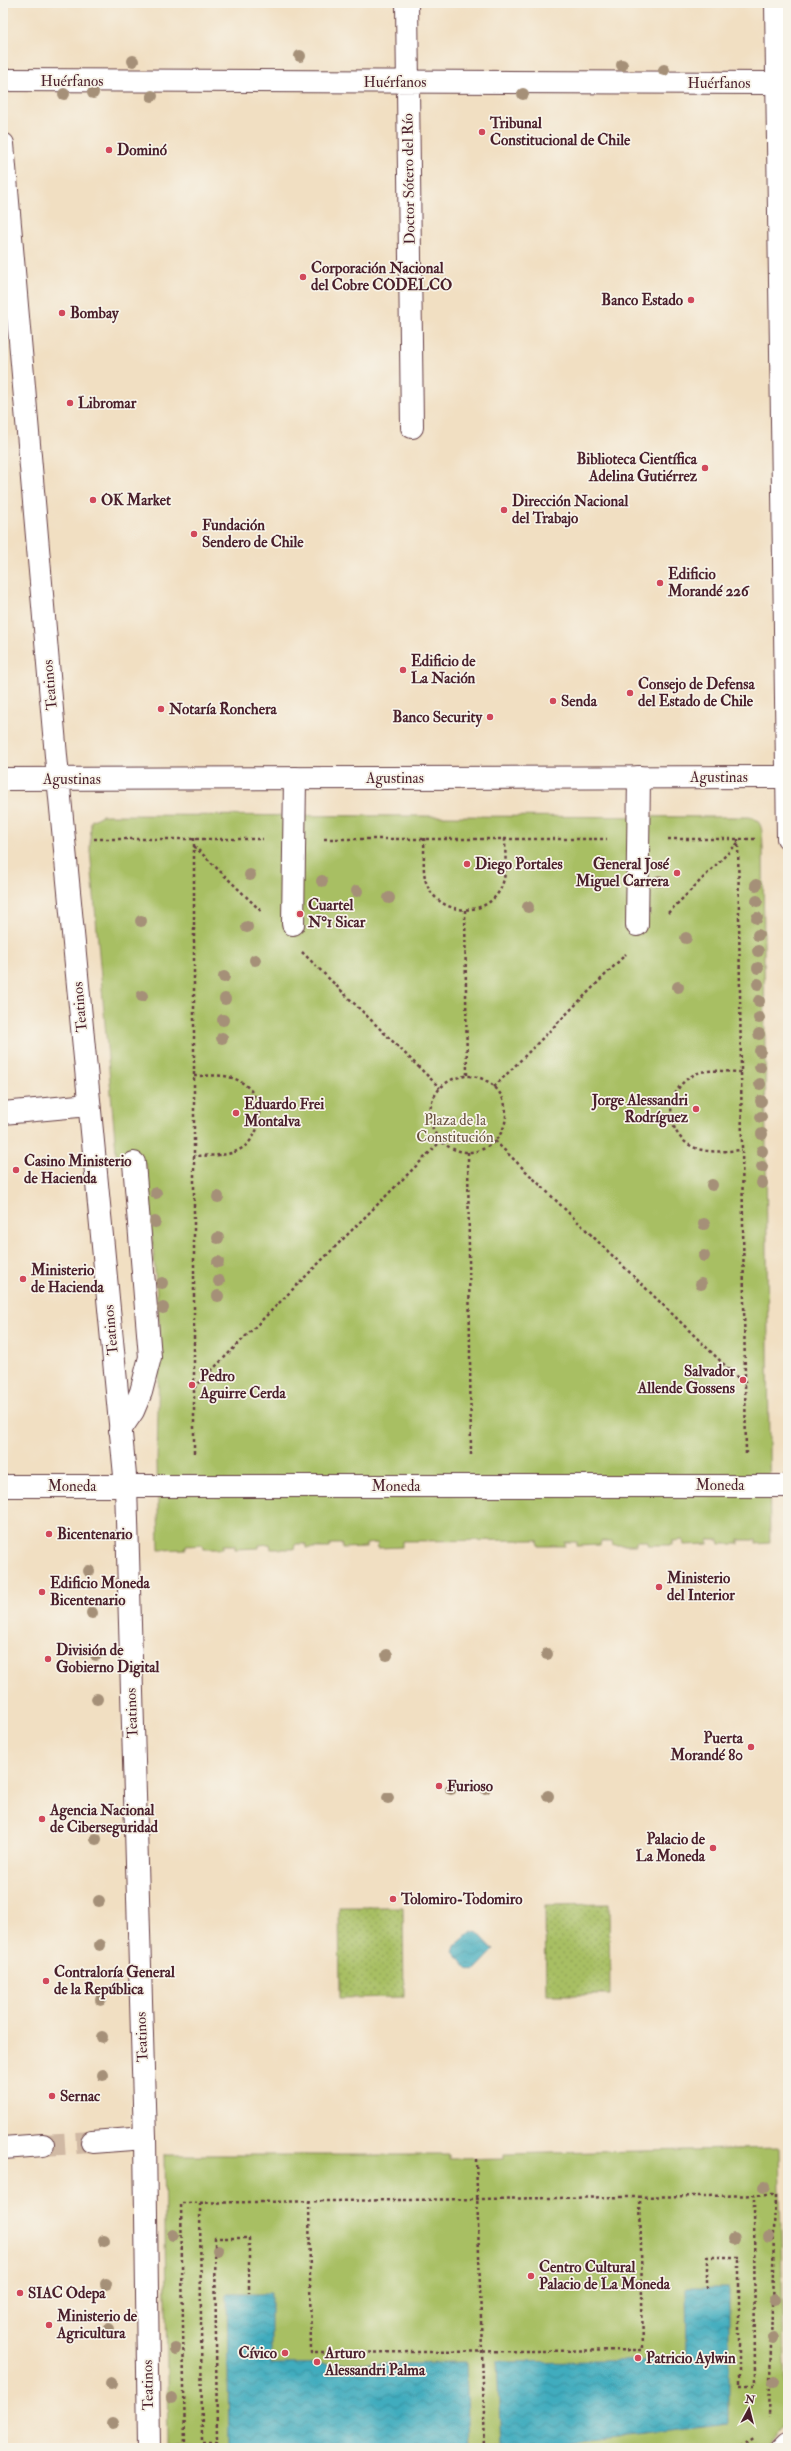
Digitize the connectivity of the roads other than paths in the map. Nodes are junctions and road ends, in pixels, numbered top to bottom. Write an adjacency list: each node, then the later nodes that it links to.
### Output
1 (407, 3): 4 (main road, Doctor Sótero del Río)
2 (776, 3): 5 (main road)
3 (3, 80): 4 (main road, Huérfanos)
4 (408, 82): 5 (main road, Huérfanos); 7 (main road, Doctor Sótero del Río)
5 (782, 83): 9 (main road)
6 (3, 144): 12 (main road, Teatinos)
7 (412, 427)
8 (639, 777): 9 (main road, Agustinas); 10 (main road, Agustinas); 15 (main road)
9 (788, 777): 13 (main road)
10 (295, 778): 12 (main road, Agustinas); 14 (main road)
11 (3, 779): 12 (main road, Agustinas)
12 (58, 779): 16 (main road, Teatinos)
13 (788, 838)
14 (293, 924)
15 (637, 925)
16 (89, 1105): 17 (main road); 19 (main road, Teatinos)
17 (3, 1113)
18 (134, 1163): 19 (main road)
19 (120, 1430): 21 (main road, Teatinos)
20 (3, 1486): 21 (main road, Moneda)
21 (126, 1486): 22 (main road, Moneda); 23 (main road, Teatinos)
22 (788, 1486)
23 (145, 2138): 24 (main road); 28 (main road, Teatinos)
24 (92, 2142)
25 (43, 2145): 26 (main road)
26 (3, 2148)
27 (788, 2443): 29 (main road)
28 (149, 2448)
29 (783, 2448)

